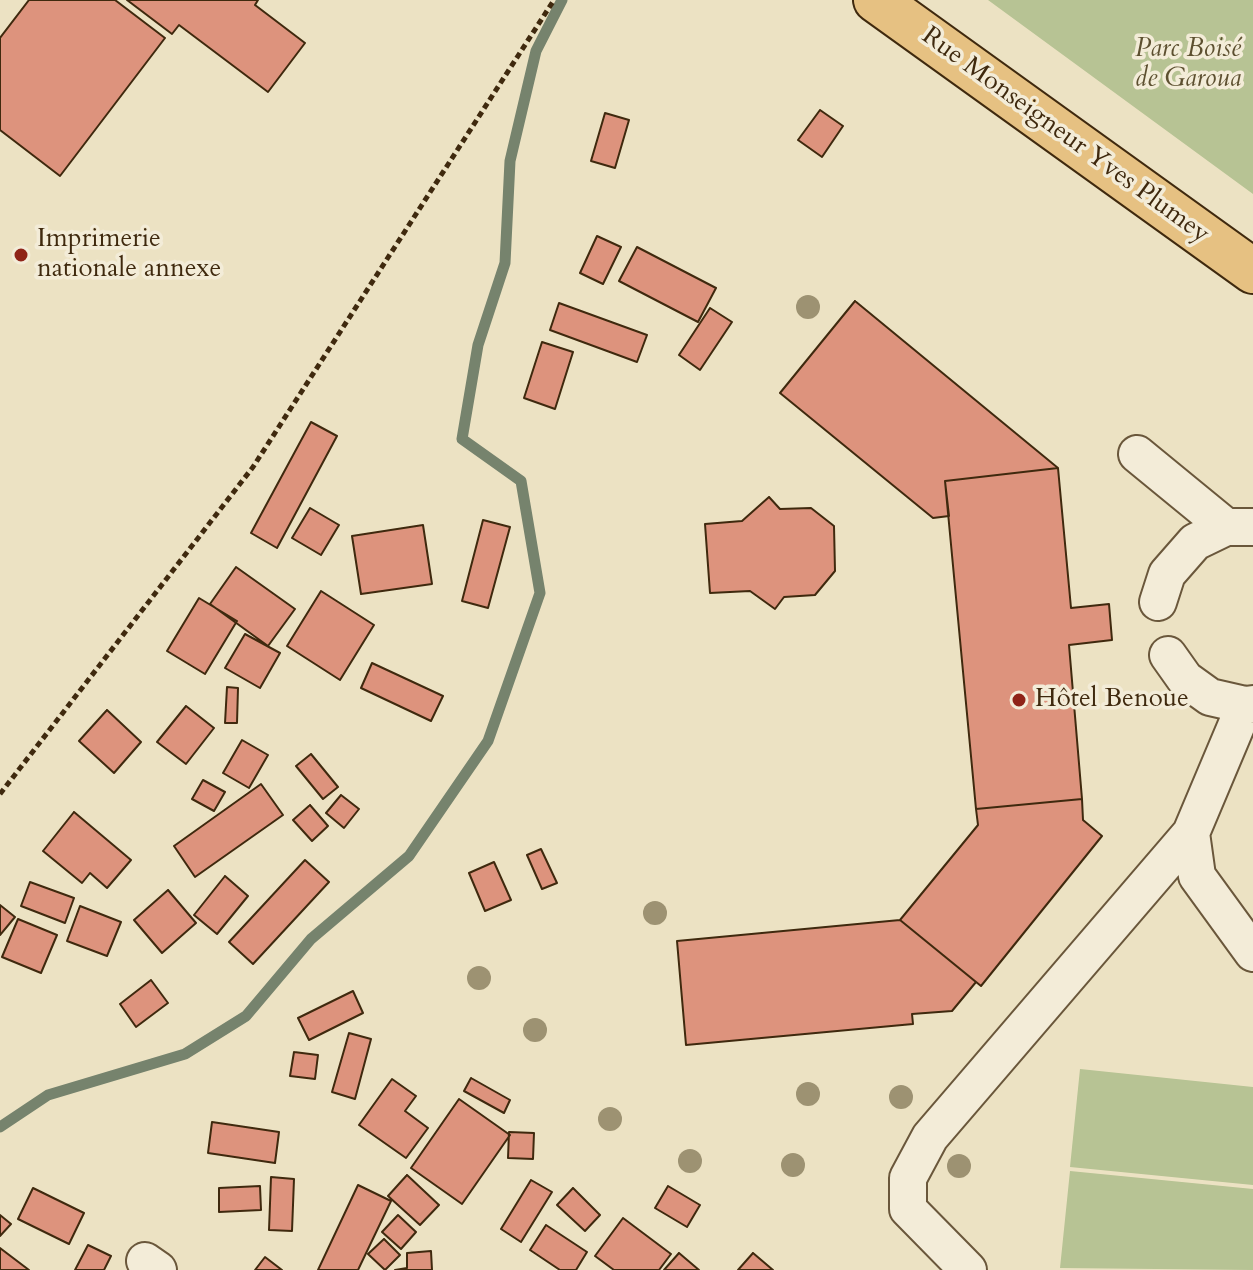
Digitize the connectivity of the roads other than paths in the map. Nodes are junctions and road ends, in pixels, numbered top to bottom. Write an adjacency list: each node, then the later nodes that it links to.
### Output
1 (876, 0): 2 (main road, Rue Monseigneur Yves Plumey)
2 (1253, 271)
3 (1137, 454): 4 (lane)
4 (1240, 527): 5 (lane)
5 (1158, 602)
6 (1168, 655): 7 (lane)
7 (1249, 705): 8 (lane)
8 (1191, 833): 9 (lane); 10 (lane)
9 (1253, 953)
10 (968, 1270)

